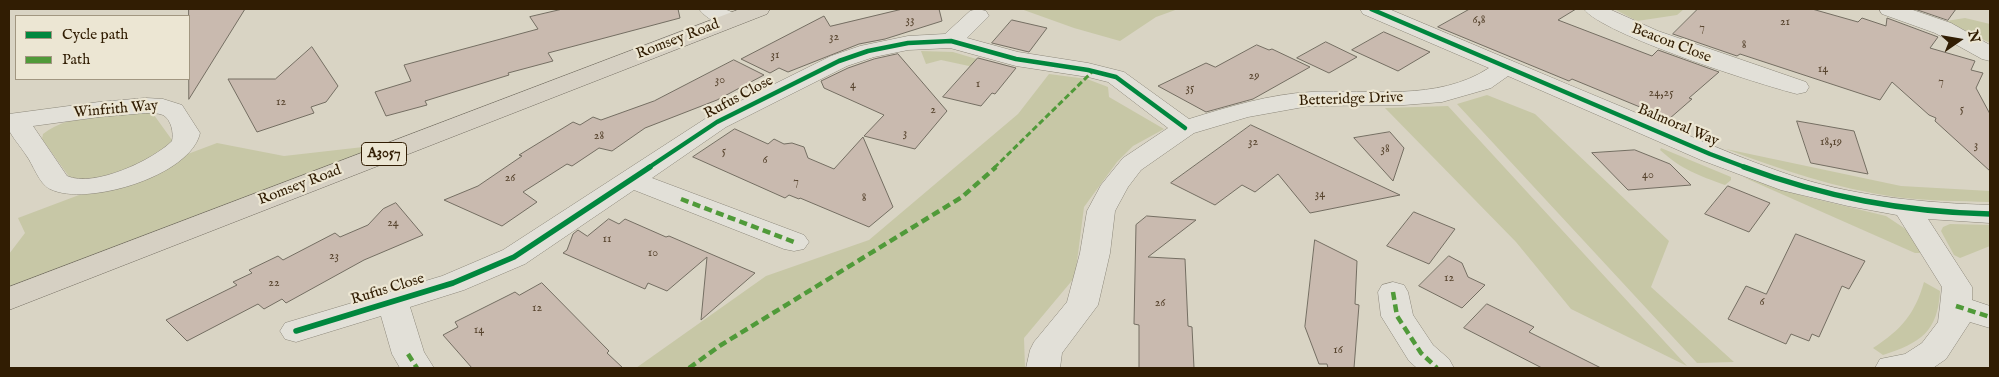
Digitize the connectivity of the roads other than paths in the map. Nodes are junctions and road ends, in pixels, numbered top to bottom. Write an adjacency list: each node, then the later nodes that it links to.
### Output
1 (760, 9): 5 (main road, Romsey Road / A3057)
2 (1371, 9): 10 (street, Balmoral Way)
3 (1595, 9): 9 (street, Beacon Close)
4 (1890, 9): 8 (street)
5 (719, 15): 20 (main road, Romsey Road / A3057)
6 (978, 16): 7 (street)
7 (951, 41): 14 (street, Rufus Close); 15 (street, Rufus Close)
8 (1990, 54)
9 (1720, 63): 11 (street, Beacon Close); 12 (street, Beacon Close)
10 (1506, 67): 14 (street, Betteridge Drive); 16 (street, Balmoral Way)
11 (1702, 80)
12 (1797, 87)
13 (13, 121): 13 (street, Winfrith Way)
14 (1185, 128): 27 (street, Betteridge Drive)
15 (631, 179): 18 (street); 21 (street, Rufus Close)
16 (1908, 208): 17 (street, Balmoral Way); 22 (street)
17 (1990, 214)
18 (794, 242)
19 (1394, 292): 28 (street)
20 (9, 299)
21 (393, 301): 24 (street, Rufus Close); 25 (street, Rufus Close)
22 (1956, 306): 23 (street); 26 (street)
23 (1990, 317)
24 (296, 331)
25 (413, 361)
26 (1908, 367)
27 (1044, 368)
28 (1437, 368)

